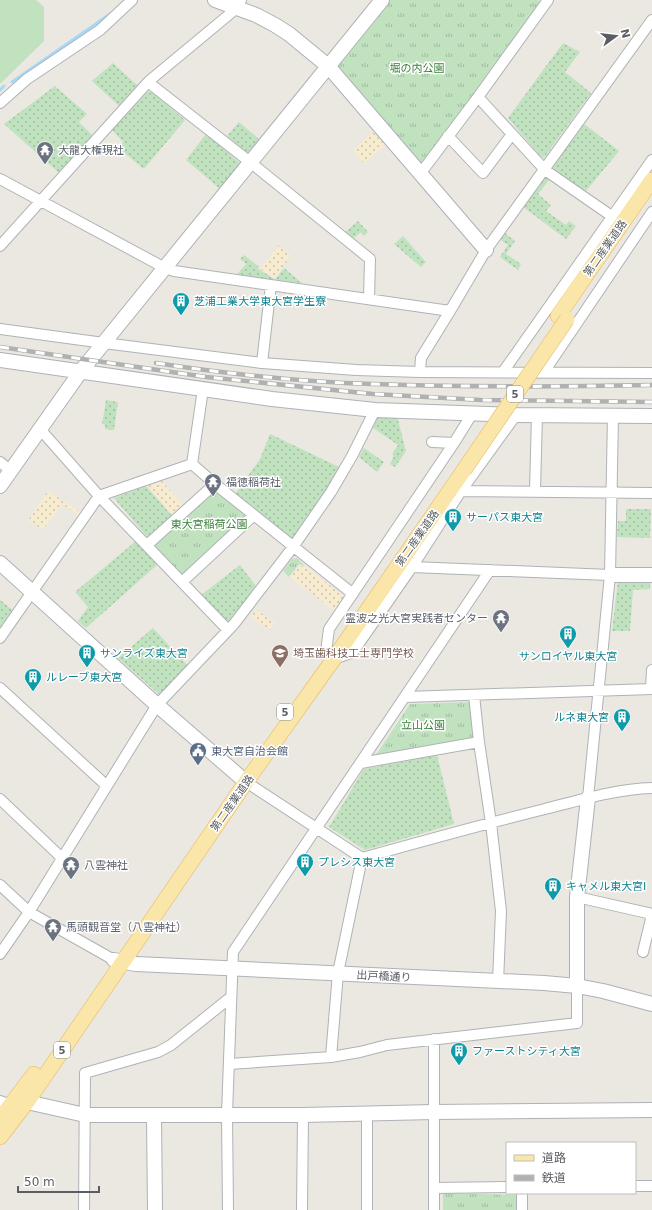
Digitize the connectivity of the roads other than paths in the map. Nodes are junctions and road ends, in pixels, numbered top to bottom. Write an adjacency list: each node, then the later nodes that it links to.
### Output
1 (132, 0): 10 (street)
2 (215, 0): 5 (street)
3 (382, 0): 7 (street)
4 (544, 2): 9 (street)
5 (239, 4): 7 (street); 8 (street)
6 (652, 20): 15 (street)
7 (328, 66): 14 (street); 16 (street)
8 (149, 81): 14 (street); 20 (street)
9 (478, 97): 11 (street); 12 (street)
10 (0, 102)
11 (512, 134): 12 (street); 15 (street)
12 (448, 136): 16 (street)
13 (652, 160): 21 (street)
14 (250, 162): 25 (street); 27 (street)
15 (544, 170): 21 (street); 24 (street)
16 (420, 174): 24 (street)
17 (0, 179): 20 (street)
18 (652, 180): 29 (main road, 第二産業道路 / 5)
19 (652, 194): 29 (main road, 第二産業道路 / 5)
20 (41, 201): 23 (street); 25 (street)
21 (613, 216): 36 (street)
22 (650, 219): 37 (street)
23 (0, 246)
24 (486, 250): 28 (street)
25 (165, 268): 26 (street); 31 (street)
26 (271, 285): 27 (street); 33 (street)
27 (369, 299): 28 (street)
28 (450, 312): 35 (street)
29 (562, 317): 71 (main road, 第二産業道路 / 5, bridge)
30 (0, 329): 31 (street)
31 (104, 343): 33 (street); 34 (street)
32 (0, 360): 34 (street)
33 (262, 362): 35 (street)
34 (81, 371): 39 (street); 46 (street)
35 (420, 372): 36 (street)
36 (503, 372): 37 (street)
37 (544, 372): 38 (street)
38 (652, 373)
39 (203, 389): 40 (street); 49 (street)
40 (375, 410): 41 (street); 60 (street)
41 (472, 414): 42 (street); 48 (street)
42 (516, 414): 43 (street); 53 (street)
43 (536, 414): 44 (street); 54 (street)
44 (613, 416): 45 (street); 55 (street)
45 (652, 416)
46 (40, 429): 50 (street); 57 (street)
47 (432, 442): 48 (street)
48 (454, 443): 68 (street)
49 (192, 464): 51 (street); 57 (street)
50 (5, 467): 52 (street)
51 (214, 484): 58 (street); 59 (street)
52 (0, 486)
53 (461, 491): 54 (street); 62 (street)
54 (535, 491): 55 (street)
55 (612, 492): 56 (street); 65 (street)
56 (652, 493)
57 (99, 496): 59 (street); 67 (street)
58 (254, 515): 60 (street); 66 (street)
59 (147, 545): 66 (street)
60 (293, 547): 68 (street); 69 (street)
61 (0, 563): 67 (street)
62 (412, 567): 63 (street); 71 (street)
63 (490, 570): 65 (street); 77 (street)
64 (652, 574): 65 (street)
65 (610, 575): 75 (street)
66 (182, 582): 69 (street)
67 (32, 592): 70 (street); 78 (street)
68 (353, 594): 71 (street)
69 (228, 630): 78 (street)
70 (0, 638)
71 (330, 656): 81 (main road, 第二産業道路 / 5)
72 (652, 670): 74 (street)
73 (0, 688): 82 (street)
74 (652, 689): 75 (street)
75 (598, 691): 76 (street); 84 (street)
76 (474, 695): 77 (street); 79 (street)
77 (405, 697): 80 (street)
78 (157, 706): 81 (street); 82 (street)
79 (479, 742): 80 (street); 86 (street)
80 (361, 763): 87 (street)
81 (243, 780): 87 (street); 96 (main road, 第二産業道路 / 5)
82 (107, 786): 89 (street)
83 (652, 788): 84 (street)
84 (588, 798): 86 (street); 91 (street)
85 (0, 800): 89 (street)
86 (491, 823): 88 (street); 99 (street)
87 (317, 828): 88 (street); 97 (street)
88 (362, 858): 98 (street)
89 (63, 859): 92 (street)
90 (0, 885): 92 (street)
91 (577, 897): 93 (street); 100 (street)
92 (30, 912): 95 (street); 96 (street)
93 (652, 914): 94 (street)
94 (643, 952)
95 (0, 954)
96 (118, 961): 97 (street, 出戸橋通り); 106 (main road, 第二産業道路 / 5); 107 (main road, 第二産業道路 / 5)
97 (232, 969): 98 (street, 出戸橋通り); 101 (street)
98 (338, 973): 99 (street, 出戸橋通り); 104 (street)
99 (498, 982): 100 (street, 出戸橋通り)
100 (578, 986): 102 (street, 出戸橋通り); 103 (street)
101 (231, 997): 105 (street); 112 (street)
102 (652, 1004)
103 (434, 1039): 104 (street); 109 (street)
104 (331, 1057): 105 (street)
105 (229, 1064): 110 (street)
106 (27, 1102): 107 (street); 112 (street); 116 (main road, 第二産業道路 / 5)
107 (6, 1103): 115 (main road, 第二産業道路 / 5)
108 (652, 1110): 109 (street)
109 (434, 1112): 111 (street); 120 (street)
110 (227, 1114): 113 (street); 114 (street); 124 (street)
111 (367, 1114): 114 (street); 126 (street)
112 (85, 1115): 113 (street); 122 (street)
113 (154, 1115): 123 (street)
114 (303, 1115): 125 (street)
115 (0, 1119)
116 (0, 1137)
117 (636, 1186): 118 (street)
118 (652, 1186)
119 (506, 1187): 120 (street)
120 (434, 1188): 127 (street)
121 (522, 1194): 128 (street)
122 (83, 1210)
123 (155, 1210)
124 (228, 1210)
125 (302, 1210)
126 (367, 1210)
127 (434, 1210)
128 (522, 1210)

